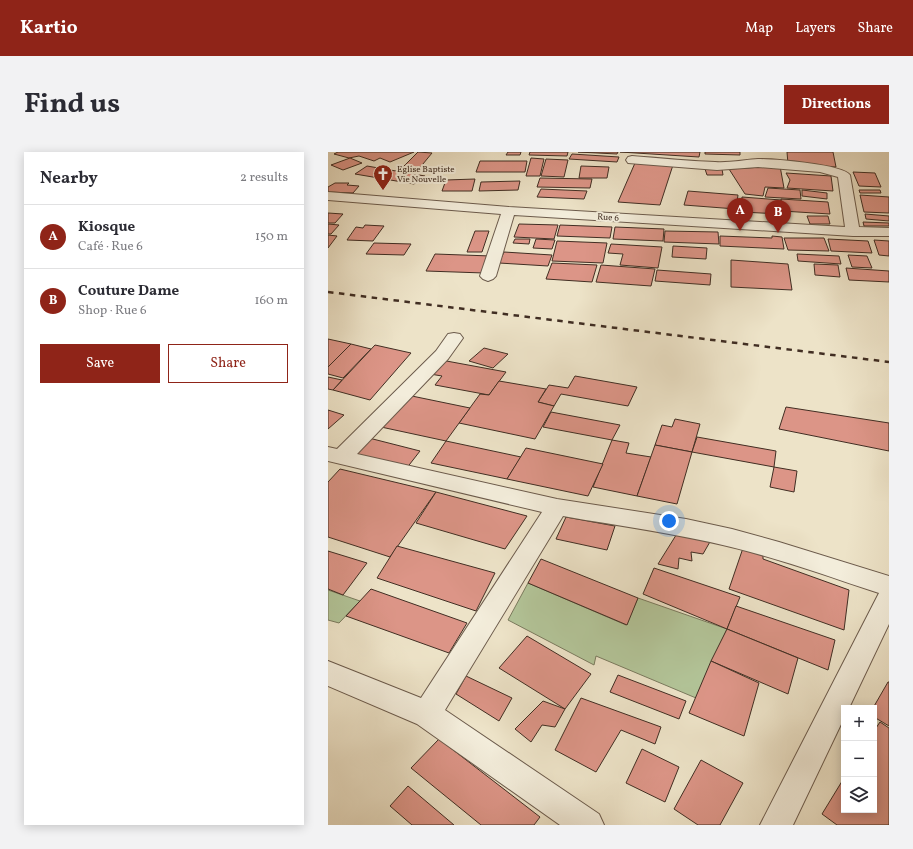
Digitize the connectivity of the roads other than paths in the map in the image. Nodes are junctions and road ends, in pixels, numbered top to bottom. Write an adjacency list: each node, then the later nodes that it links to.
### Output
1 (632, 160): 4 (street)
2 (328, 196): 3 (street, Rue 6)
3 (509, 211): 4 (street, Rue 6); 6 (street)
4 (853, 232): 5 (street, Rue 6)
5 (889, 232)
6 (488, 276)
7 (454, 338): 8 (street)
8 (334, 456): 9 (street)
9 (557, 507): 10 (street); 13 (street)
10 (889, 586)
11 (889, 598): 15 (street)
12 (328, 673): 13 (street)
13 (427, 714): 14 (street)
14 (588, 825)
15 (776, 825)

